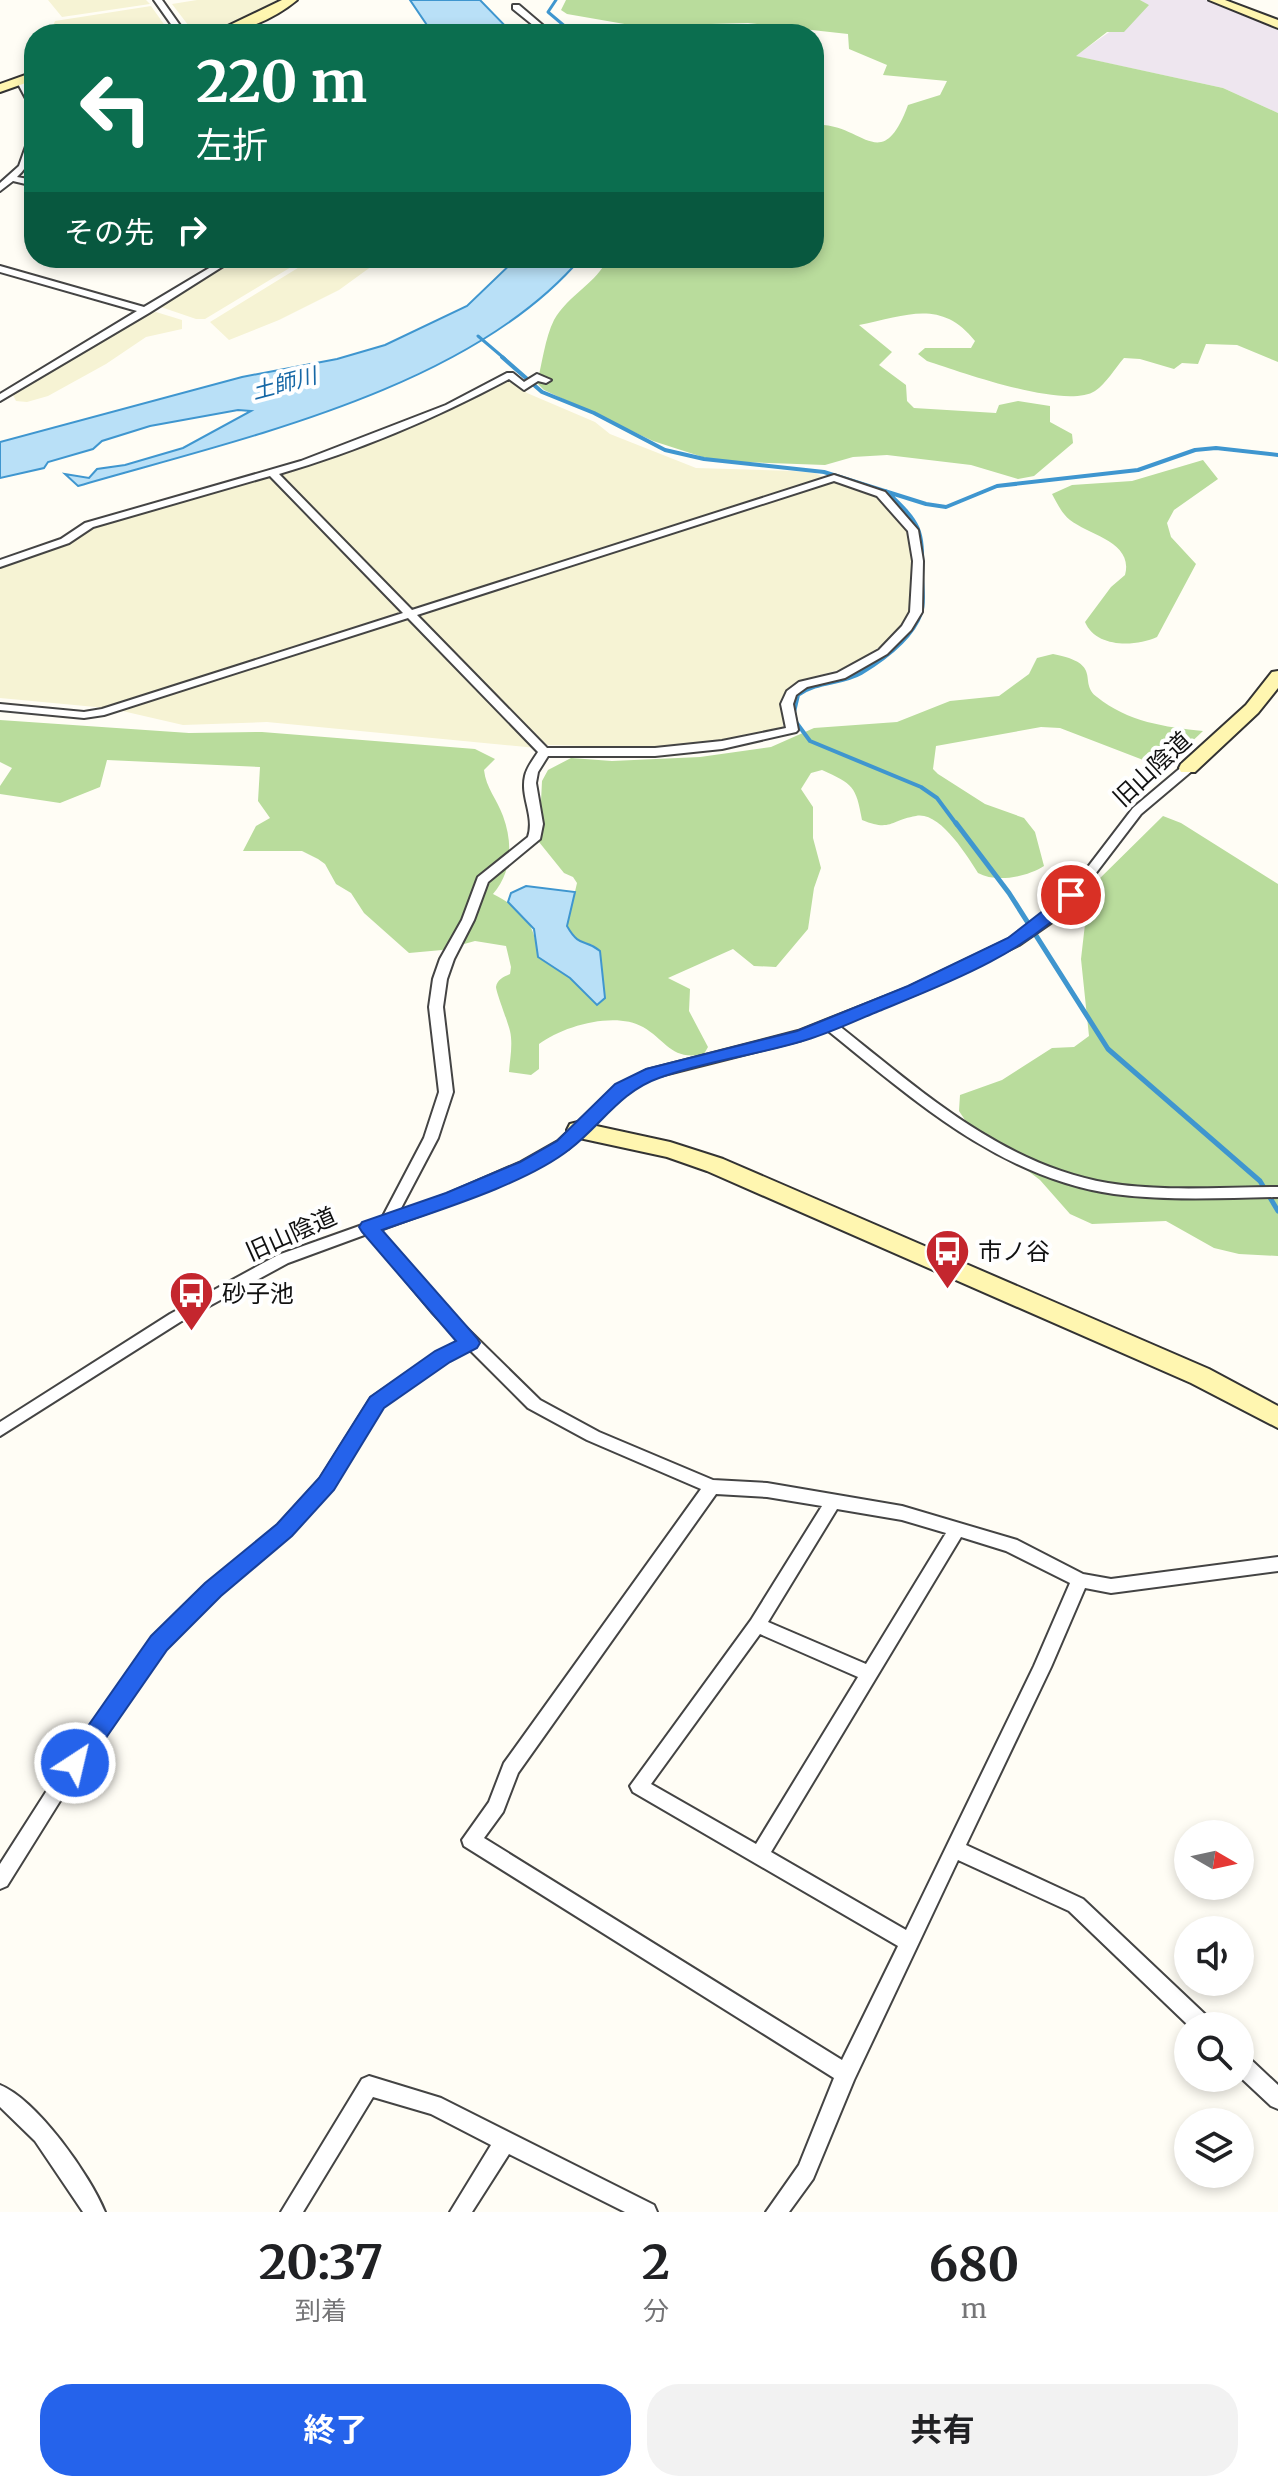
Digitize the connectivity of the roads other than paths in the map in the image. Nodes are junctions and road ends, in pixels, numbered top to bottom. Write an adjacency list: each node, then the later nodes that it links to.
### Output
1 (158, 0): 5 (street)
2 (291, 0): 6 (street)
3 (1215, 0): 8 (street)
4 (516, 7): 7 (street)
5 (175, 24)
6 (246, 24)
7 (537, 24)
8 (1278, 24)
9 (24, 79): 10 (street)
10 (20, 80): 11 (street); 12 (street)
11 (24, 87)
12 (0, 88)
13 (24, 164): 14 (street)
14 (12, 178): 15 (street); 16 (street)
15 (24, 181)
16 (0, 188)
17 (216, 268): 19 (street)
18 (0, 269): 19 (street)
19 (146, 311): 21 (street)
20 (546, 380): 22 (street)
21 (0, 398)
22 (274, 474): 23 (street); 24 (street)
23 (0, 564)
24 (410, 614): 27 (street); 28 (street); 28 (street)
25 (1278, 676): 26 (street, 旧山陰道)
26 (1272, 693): 29 (street, 旧山陰道)
27 (0, 707)
28 (544, 752): 33 (street)
29 (1188, 768): 30 (street, 旧山陰道)
30 (829, 1025): 31 (street, 旧山陰道); 32 (street)
31 (578, 1130): 33 (street, 旧山陰道); 36 (street)
32 (1278, 1192)
33 (388, 1220): 34 (street, 旧山陰道)
34 (369, 1227): 35 (street); 37 (street, 旧山陰道)
35 (470, 1343): 38 (street); 47 (street)
36 (1278, 1418)
37 (0, 1430)
38 (712, 1487): 39 (street); 50 (street)
39 (834, 1500): 40 (street); 43 (street)
40 (957, 1529): 42 (street); 44 (street)
41 (1278, 1564): 42 (street)
42 (1080, 1580): 45 (street)
43 (757, 1625): 44 (street); 46 (street)
44 (868, 1673): 46 (street)
45 (954, 1849): 48 (street); 49 (street)
46 (760, 1853): 48 (street)
47 (0, 1880)
48 (909, 1942): 50 (street)
49 (1188, 2012)
50 (846, 2074): 59 (street)
51 (1254, 2076): 53 (street)
52 (0, 2095): 55 (street)
53 (1278, 2099)
54 (506, 2140): 56 (street); 57 (street); 58 (street)
55 (95, 2212)
56 (291, 2212)
57 (460, 2212)
58 (647, 2212)
59 (776, 2212)

